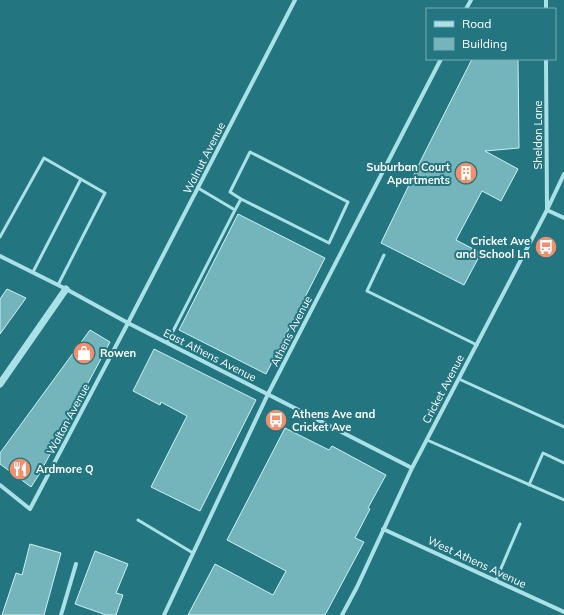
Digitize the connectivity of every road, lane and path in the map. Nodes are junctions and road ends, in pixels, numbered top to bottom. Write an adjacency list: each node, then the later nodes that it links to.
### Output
1 (295, 0): 6 (street, Walnut Avenue)
2 (439, 60): 22 (street, Athens Avenue)
3 (546, 60): 9 (street, Sheldon Lane)
4 (564, 174): 9 (street, Cricket Avenue)
5 (81, 179): 11 (lane); 14 (lane); 15 (lane)
6 (198, 188): 8 (lane); 17 (street, Walnut Avenue)
7 (241, 199): 7 (lane); 8 (lane)
8 (235, 210): 18 (lane)
9 (547, 210): 10 (street); 19 (street, Cricket Avenue)
10 (564, 218)
11 (0, 237)
12 (0, 256): 14 (street, East Athens Avenue)
13 (384, 256): 19 (lane)
14 (33, 272): 15 (street, East Athens Avenue)
15 (58, 285): 16 (street, East Athens Avenue)
16 (66, 288): 17 (street, East Athens Avenue); 21 (street)
17 (128, 323): 18 (street, East Athens Avenue); 27 (street, Walton Avenue)
18 (167, 343): 22 (street, East Athens Avenue)
19 (477, 345): 20 (street, Cricket Avenue)
20 (459, 380): 23 (lane); 24 (street, Cricket Avenue)
21 (0, 384)
22 (268, 394): 26 (street, East Athens Avenue); 33 (street, Athens Avenue)
23 (564, 427)
24 (427, 440): 26 (street, Cricket Avenue); 28 (lane)
25 (564, 463): 28 (lane)
26 (412, 468): 32 (street, Cricket Avenue)
27 (0, 485)
28 (529, 485): 29 (lane)
29 (564, 500)
30 (138, 520): 33 (lane)
31 (520, 524): 35 (lane)
32 (383, 529): 35 (street, West Athens Avenue); 39 (street, Cricket Avenue)
33 (193, 553): 38 (street, Athens Avenue)
34 (76, 564): 37 (street)
35 (496, 580): 36 (street, West Athens Avenue)
36 (564, 612)
37 (61, 615)
38 (164, 615)
39 (342, 615)

